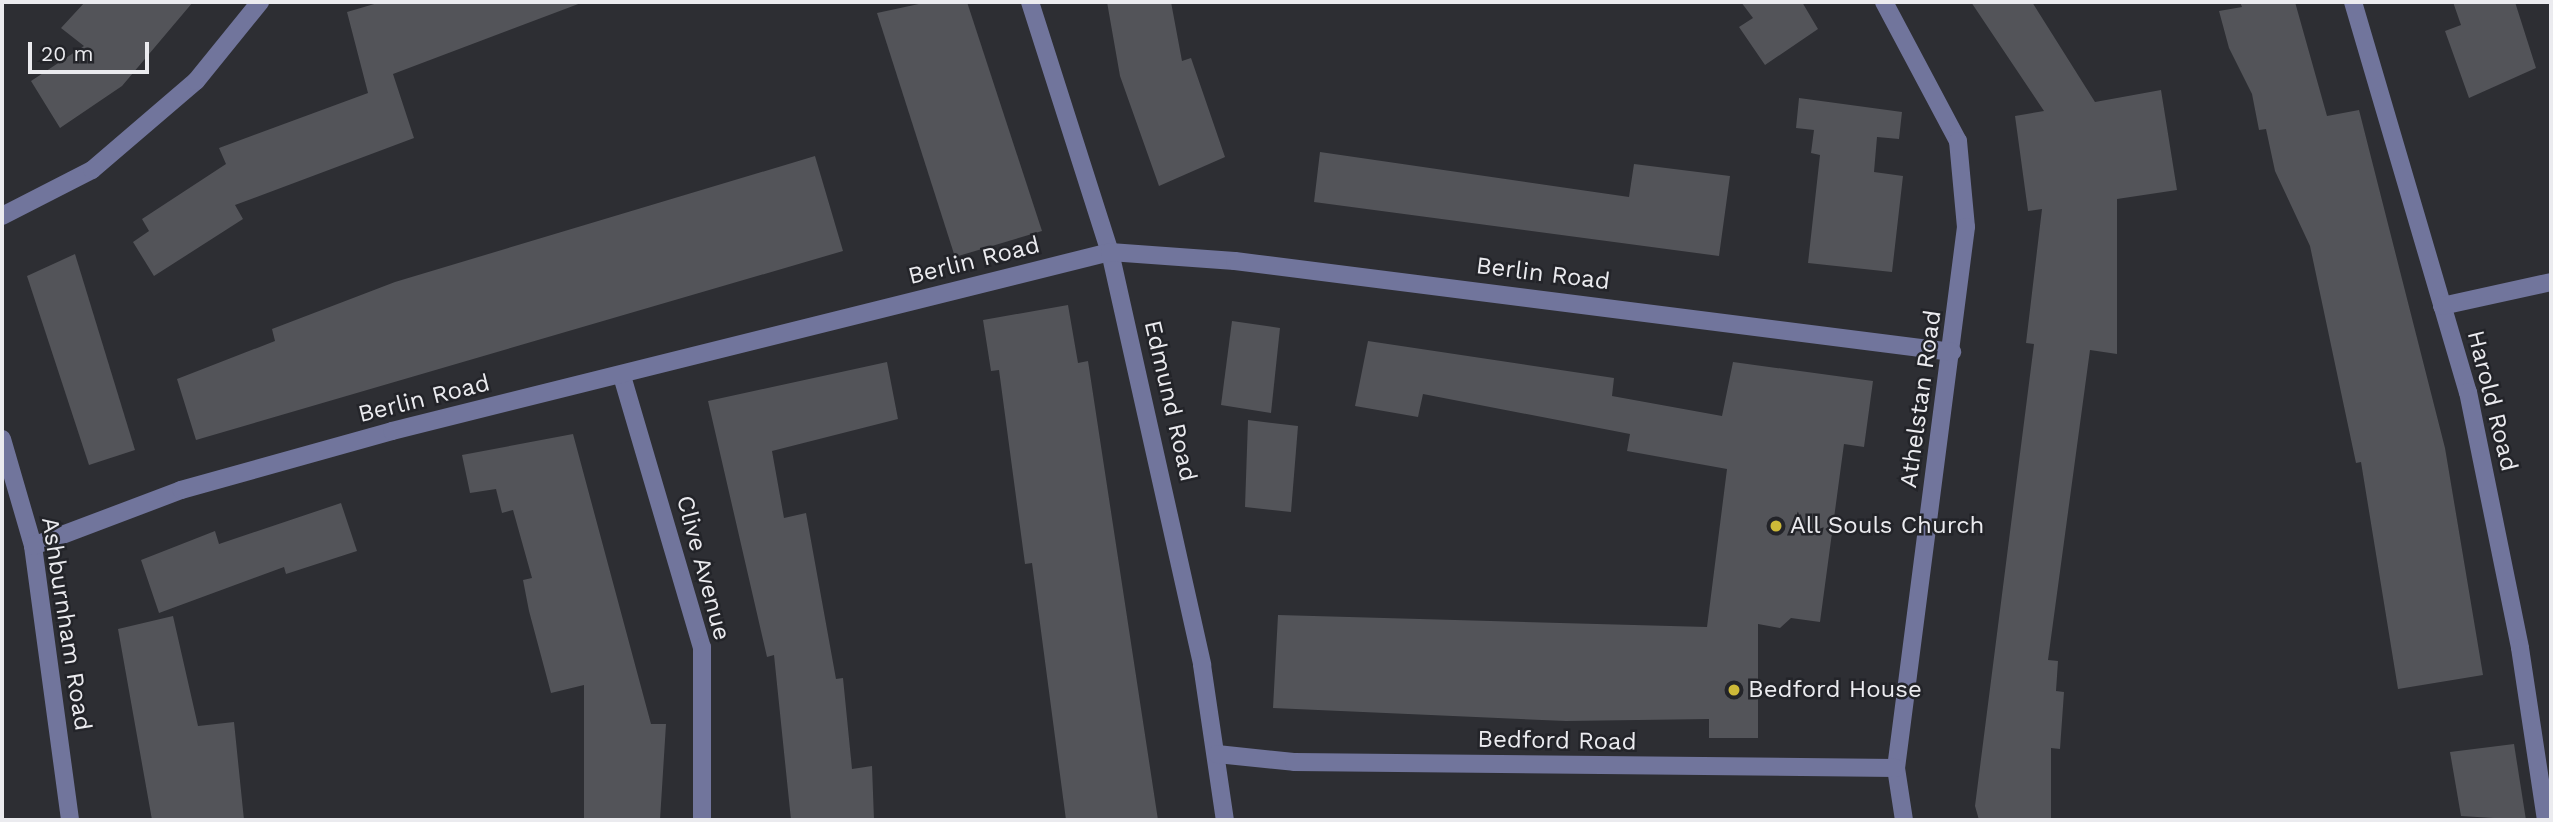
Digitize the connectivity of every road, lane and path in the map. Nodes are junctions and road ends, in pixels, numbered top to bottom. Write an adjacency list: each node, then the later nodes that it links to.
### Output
1 (260, 2): 5 (street)
2 (1030, 2): 6 (street, Edmund Road)
3 (1884, 2): 9 (street, Athelstan Road)
4 (2353, 2): 8 (street, Harold Road)
5 (2, 216)
6 (1110, 252): 9 (street, Berlin Road); 10 (street, Berlin Road); 13 (street, Edmund Road)
7 (2551, 282): 8 (street)
8 (2442, 306): 19 (street, Harold Road)
9 (1952, 352): 14 (street, Athelstan Road)
10 (622, 376): 12 (street, Berlin Road); 16 (street, Clive Avenue)
11 (2, 439): 12 (street, Ashburnham Road)
12 (33, 546): 15 (street, Ashburnham Road)
13 (1217, 754): 14 (street, Bedford Road); 17 (street, Edmund Road)
14 (1896, 768): 18 (street, Athelstan Road)
15 (70, 820)
16 (702, 820)
17 (1225, 820)
18 (1904, 820)
19 (2546, 820)

